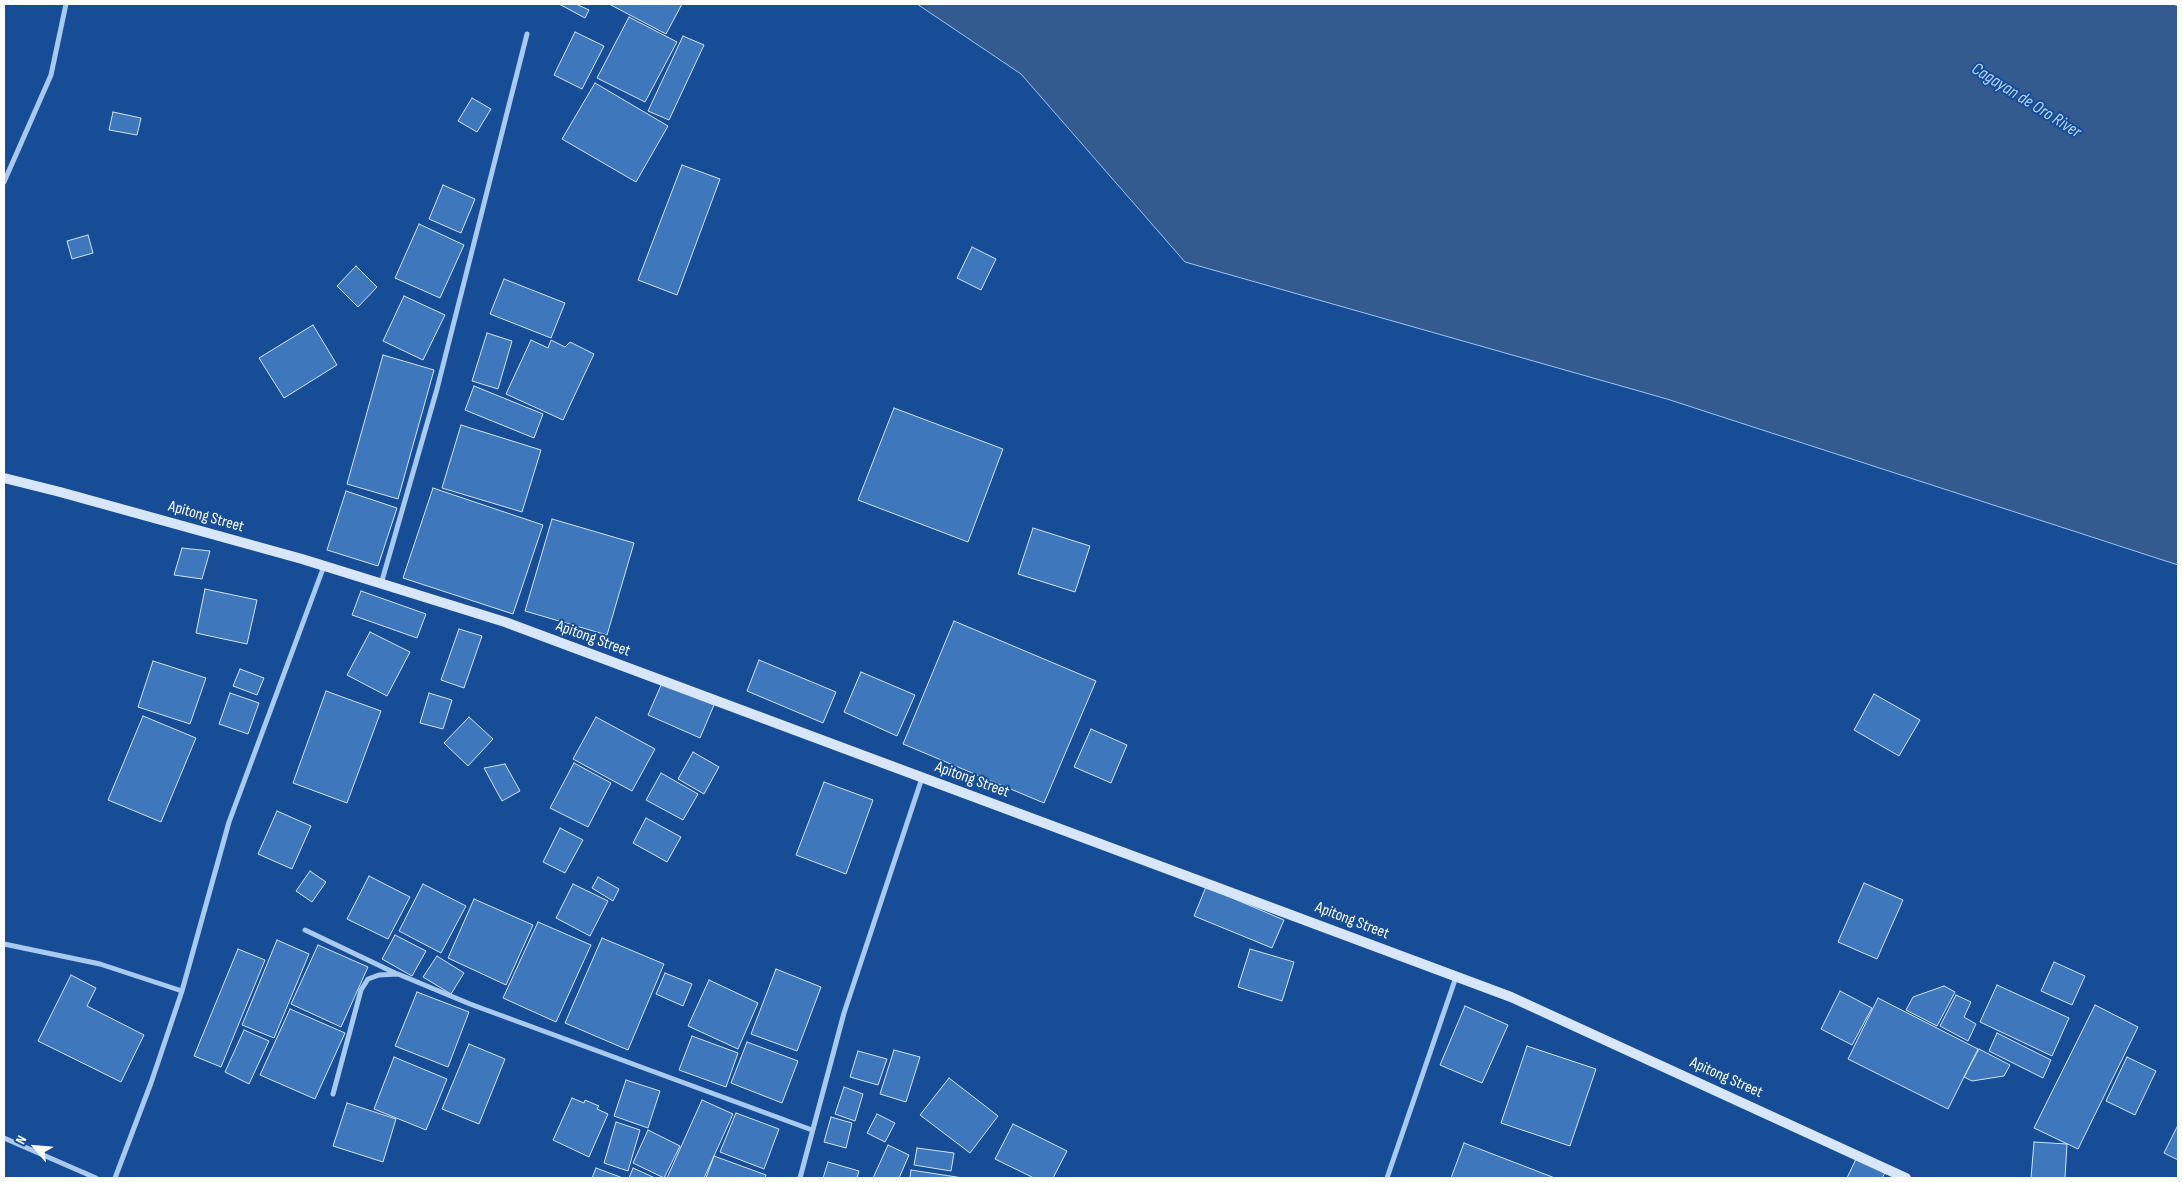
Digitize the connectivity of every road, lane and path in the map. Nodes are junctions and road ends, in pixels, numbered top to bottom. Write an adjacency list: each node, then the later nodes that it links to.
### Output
1 (66, 4): 3 (street)
2 (526, 34): 6 (street)
3 (4, 182)
4 (4, 478): 5 (street, Apitong Street)
5 (324, 566): 6 (street, Apitong Street); 12 (street)
6 (381, 584): 7 (street, Apitong Street)
7 (922, 777): 11 (street, Apitong Street); 14 (street)
8 (305, 930): 10 (street)
9 (4, 944): 12 (street)
10 (398, 974): 13 (street); 14 (street)
11 (1456, 977): 19 (street); 20 (street, Apitong Street)
12 (182, 992): 17 (street)
13 (333, 1094)
14 (812, 1130): 18 (street)
15 (4, 1138): 16 (street)
16 (96, 1178)
17 (115, 1178)
18 (800, 1178)
19 (1387, 1178)
20 (1906, 1178)

